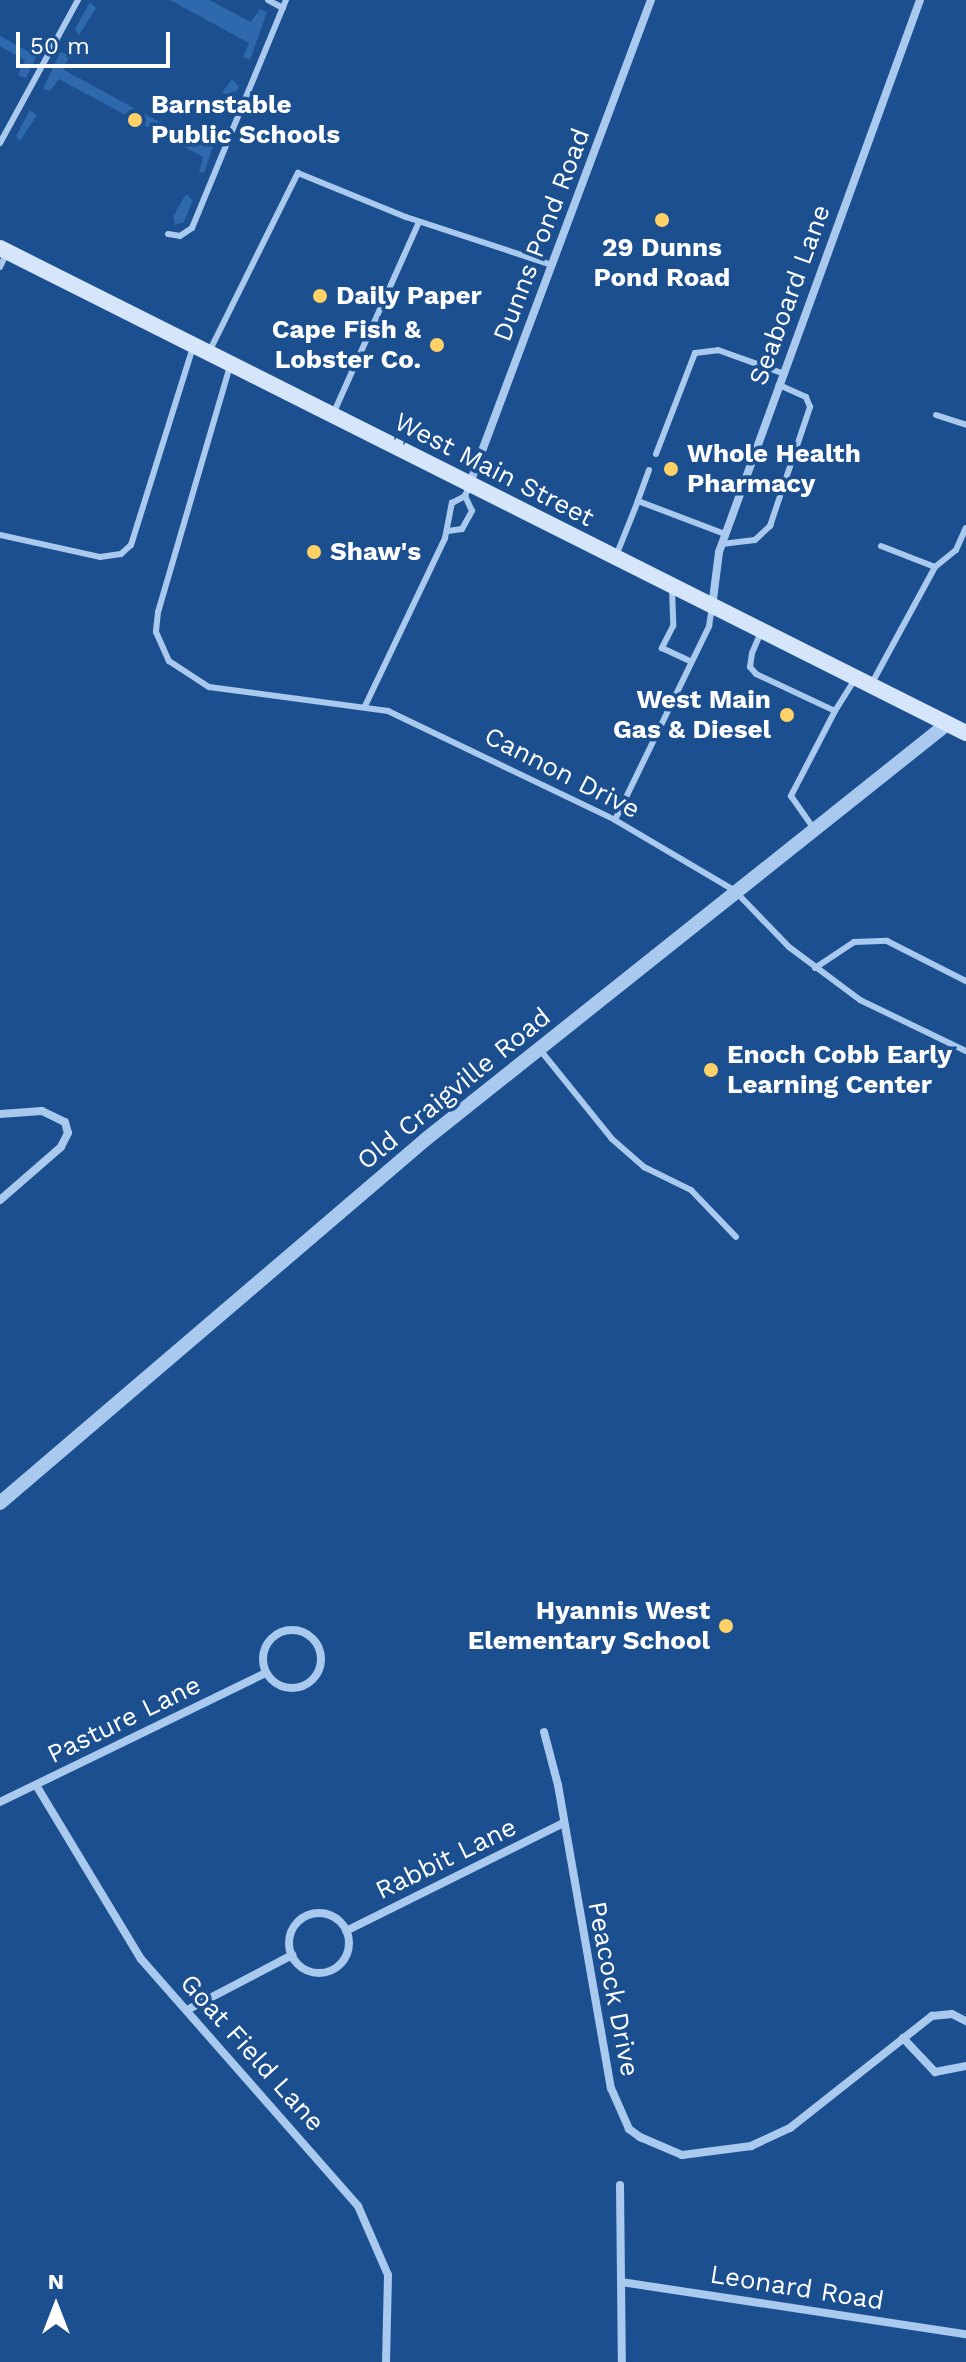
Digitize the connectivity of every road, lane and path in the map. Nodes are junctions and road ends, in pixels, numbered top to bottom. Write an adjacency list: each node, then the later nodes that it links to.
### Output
1 (78, 0): 6 (lane)
2 (268, 0): 5 (lane)
3 (651, 0): 10 (street, Dunns Pond Road)
4 (920, 0): 13 (street, Seaboard Lane)
5 (284, 4): 8 (lane)
6 (0, 143)
7 (419, 222): 10 (lane); 11 (lane); 15 (lane)
8 (168, 234)
9 (2, 256): 11 (main road, West Main Street)
10 (552, 265): 20 (street, Dunns Pond Road)
11 (201, 349): 12 (main road, West Main Street); 25 (lane)
12 (231, 363): 15 (main road, West Main Street); 36 (lane, Cannon Drive)
13 (782, 373): 14 (street, Seaboard Lane); 18 (lane)
14 (778, 385): 24 (street, Seaboard Lane); 26 (lane)
15 (333, 414): 20 (main road, West Main Street)
16 (936, 415): 17 (lane)
17 (966, 425)
18 (656, 454)
19 (649, 470): 21 (lane)
20 (467, 490): 23 (lane); 23 (lane); 28 (main road, West Main Street)
21 (638, 501): 24 (lane); 28 (lane)
22 (966, 528): 29 (lane)
23 (448, 531): 36 (lane)
24 (725, 534): 26 (street, Seaboard Lane)
25 (0, 535)
26 (722, 544): 31 (street, Seaboard Lane)
27 (881, 546): 29 (lane)
28 (614, 560): 30 (main road, West Main Street)
29 (935, 567): 35 (lane)
30 (672, 588): 31 (main road, West Main Street); 33 (lane)
31 (712, 608): 32 (main road, West Main Street); 33 (lane)
32 (761, 632): 34 (main road, West Main Street); 37 (lane)
33 (688, 660): 40 (lane)
34 (855, 679): 35 (main road, West Main Street); 37 (lane)
35 (871, 686): 38 (main road, West Main Street)
36 (365, 706): 40 (lane, Cannon Drive)
37 (835, 711): 41 (lane)
38 (947, 724): 39 (main road, West Main Street); 41 (street, Old Craigville Road)
39 (966, 733)
40 (615, 820): 42 (lane, Cannon Drive)
41 (813, 827): 42 (street, Old Craigville Road)
42 (734, 890): 43 (lane, Cannon Drive); 45 (street, Old Craigville Road)
43 (815, 968): 44 (lane); 46 (lane, Cannon Drive)
44 (966, 981)
45 (541, 1051): 49 (lane); 50 (street, Old Craigville Road)
46 (966, 1051)
47 (0, 1114): 48 (street)
48 (0, 1200)
49 (736, 1237)
50 (0, 1503)
51 (266, 1673): 51 (street); 53 (street, Pasture Lane)
52 (544, 1732): 55 (street, Peacock Drive)
53 (36, 1785): 54 (street, Pasture Lane); 58 (street, Goat Field Lane)
54 (0, 1802)
55 (564, 1823): 56 (street, Rabbit Lane); 60 (street, Peacock Drive)
56 (346, 1931): 57 (street); 57 (street)
57 (292, 1955): 58 (street)
58 (187, 2010): 65 (street, Goat Field Lane)
59 (966, 2021): 60 (street, Peacock Drive)
60 (903, 2038): 61 (street)
61 (966, 2066)
62 (620, 2185): 63 (street)
63 (621, 2282): 64 (street, Leonard Road); 66 (street)
64 (966, 2334)
65 (386, 2362)
66 (622, 2362)

